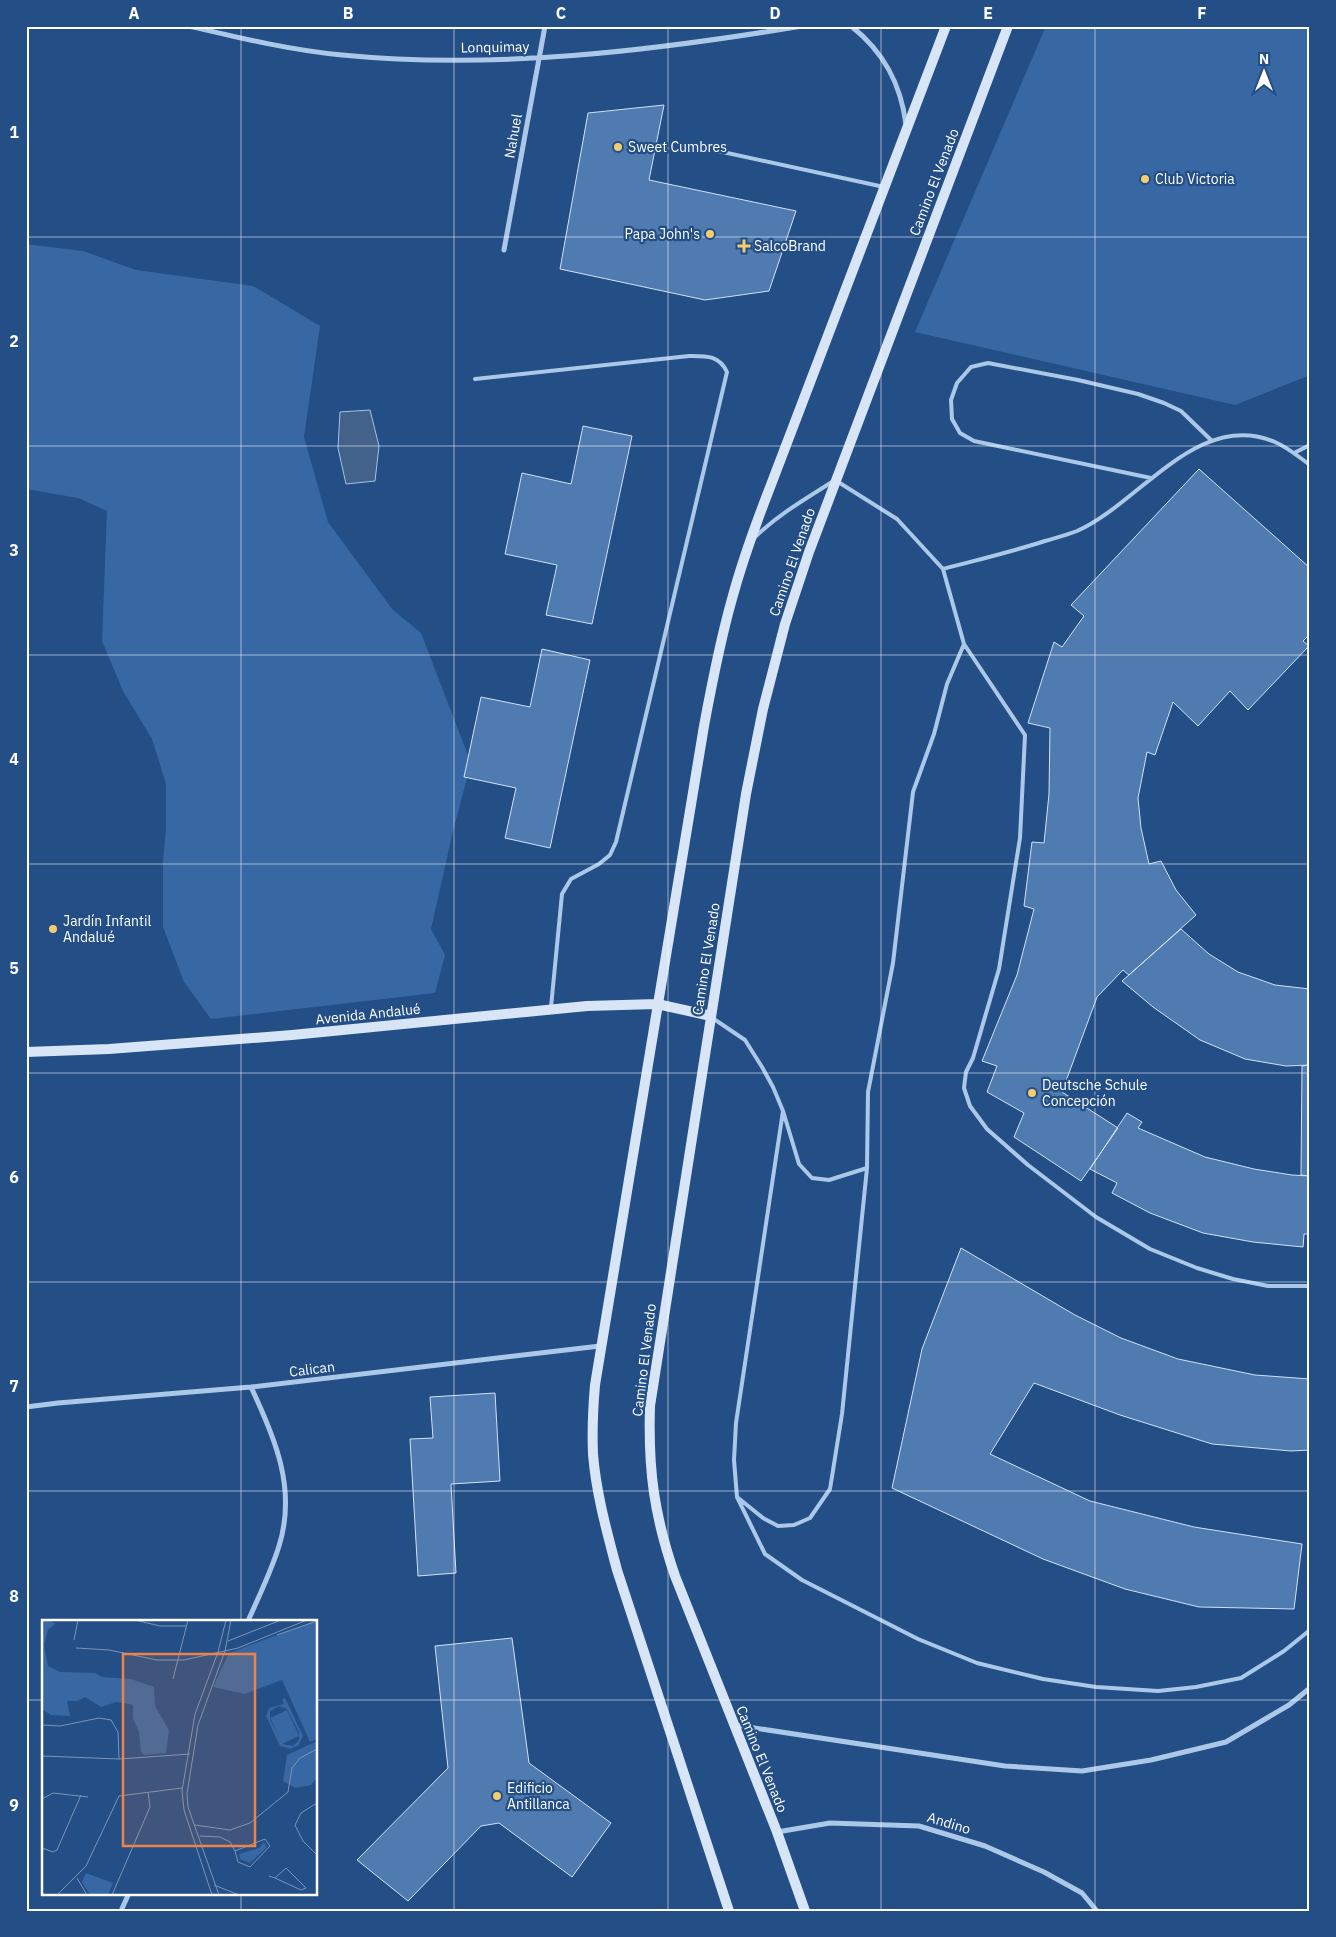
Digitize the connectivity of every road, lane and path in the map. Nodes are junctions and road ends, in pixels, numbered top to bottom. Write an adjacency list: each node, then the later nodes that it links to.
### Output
1 (189, 26): 7 (street, Lonquimay)
2 (545, 26): 7 (street, Nahuel)
3 (802, 26): 7 (street, Lonquimay)
4 (850, 26): 8 (street)
5 (946, 26): 8 (street)
6 (1008, 26): 18 (street, Camino El Venado)
7 (538, 57): 11 (street, Nahuel)
8 (906, 129): 10 (street)
9 (686, 144): 10 (lane)
10 (884, 187): 19 (street)
11 (504, 250)
12 (474, 379): 23 (lane)
13 (1212, 441): 15 (lane); 17 (lane); 17 (lane)
14 (1310, 445): 15 (lane)
15 (1294, 453): 16 (lane)
16 (1310, 465)
17 (1151, 478): 20 (lane)
18 (835, 480): 19 (lane); 20 (lane); 24 (street, Camino El Venado)
19 (749, 543): 22 (street)
20 (942, 569): 21 (lane)
21 (964, 644): 27 (lane); 28 (lane)
22 (657, 1004): 23 (street, Avenida Andalué); 24 (street, Avenida Andalué); 29 (street)
23 (550, 1010): 25 (street, Avenida Andalué)
24 (710, 1016): 26 (lane); 36 (street, Camino El Venado)
25 (26, 1052)
26 (783, 1111): 27 (lane); 32 (lane)
27 (867, 1168): 32 (lane)
28 (1310, 1286)
29 (600, 1346): 30 (street, Calican); 40 (street)
30 (252, 1387): 31 (street, Calican); 33 (street)
31 (26, 1407)
32 (737, 1497): 34 (lane)
33 (248, 1620)
34 (1310, 1630)
35 (1310, 1688): 36 (street)
36 (734, 1725): 37 (street, Camino El Venado)
37 (777, 1832): 41 (street, Camino El Venado); 42 (street, Andino)
38 (129, 1894): 39 (street)
39 (121, 1911)
40 (729, 1911)
41 (805, 1911)
42 (1097, 1911)

